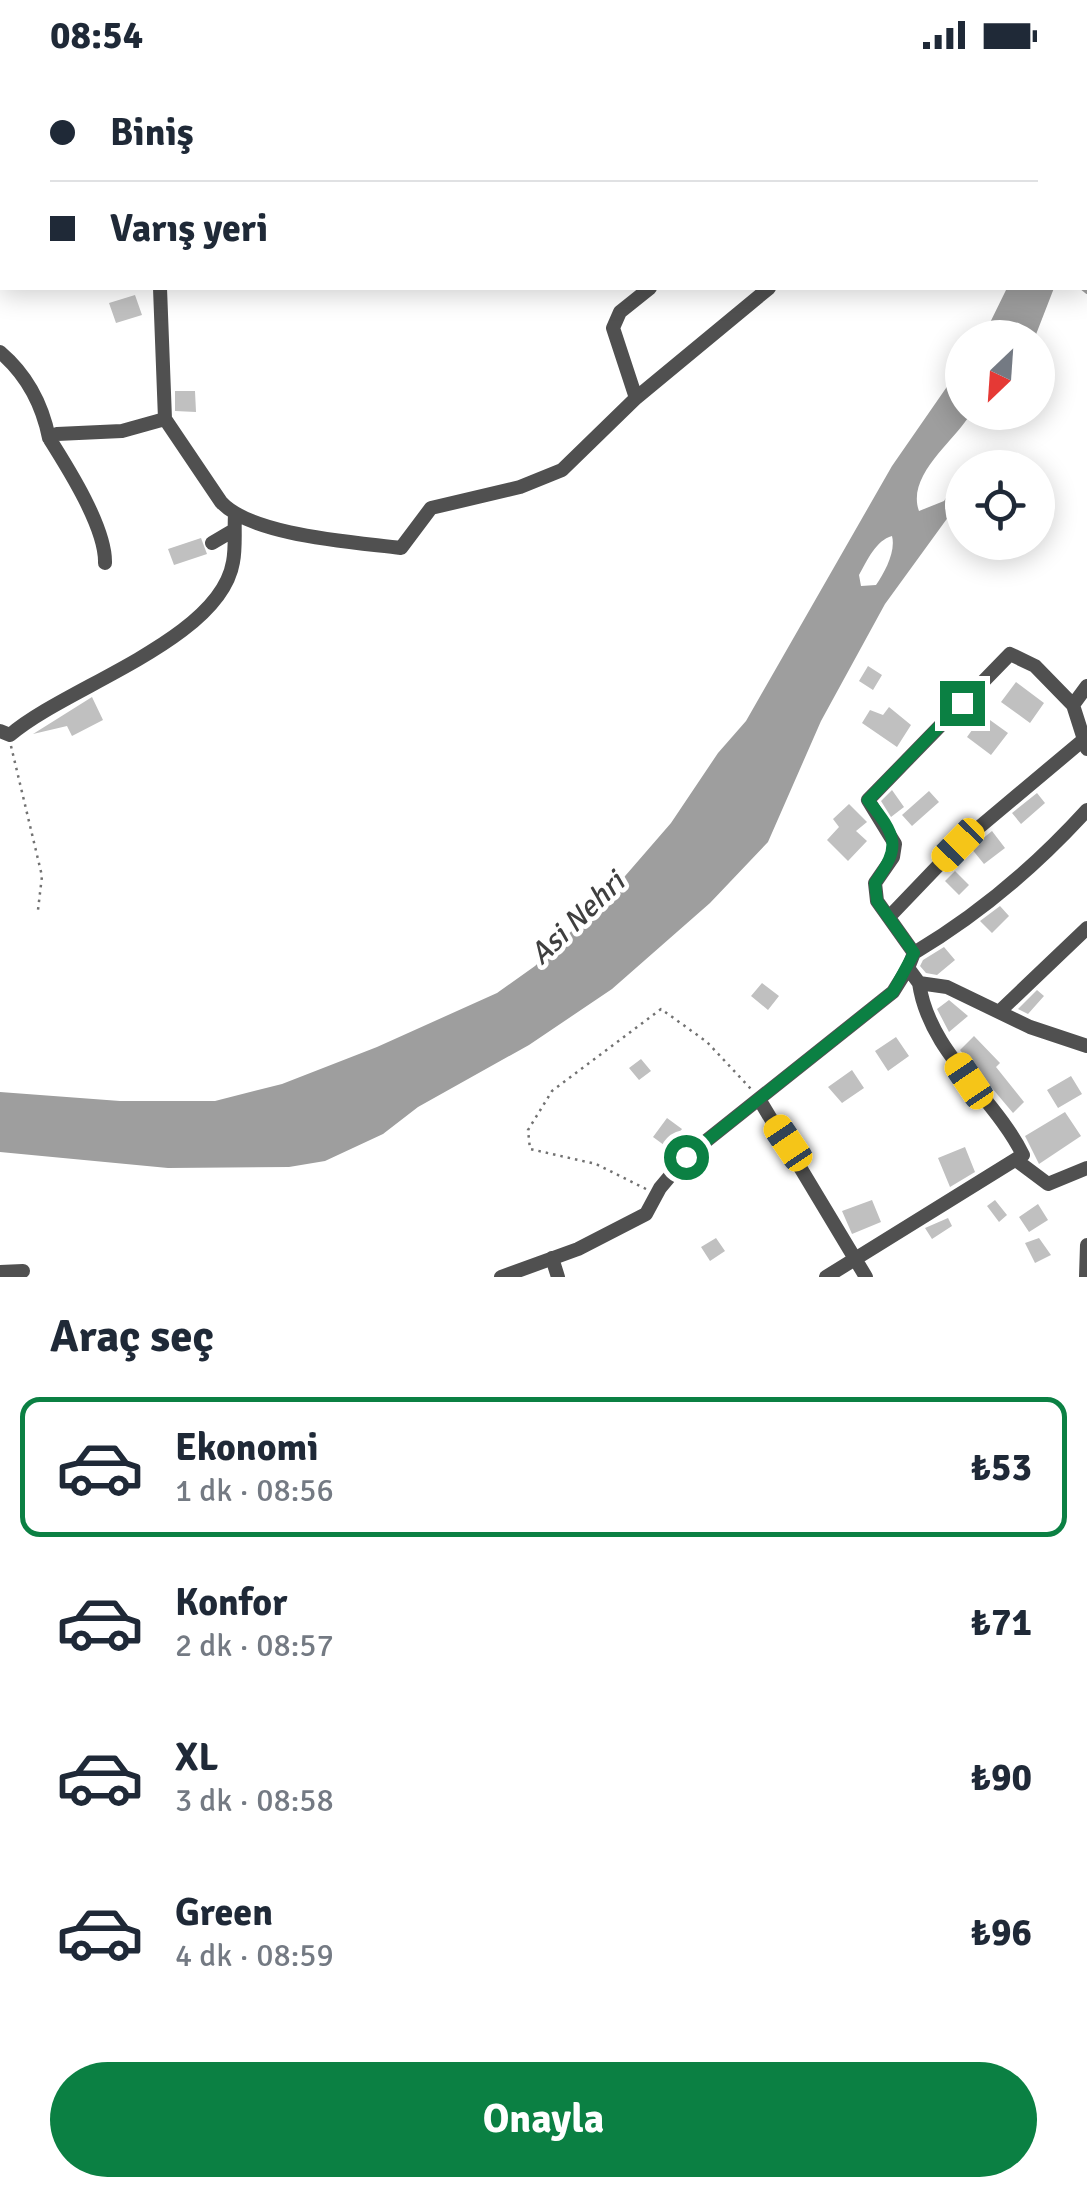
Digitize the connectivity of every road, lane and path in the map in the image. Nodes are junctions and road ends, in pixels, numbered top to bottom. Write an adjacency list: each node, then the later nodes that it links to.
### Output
1 (160, 290): 6 (street)
2 (648, 290): 5 (street)
3 (766, 290): 5 (street)
4 (0, 352): 7 (street)
5 (636, 398): 8 (street)
6 (165, 418): 7 (street); 8 (street)
7 (49, 438): 10 (street)
8 (235, 522): 9 (street); 13 (street)
9 (212, 543)
10 (105, 563)
11 (1087, 686): 12 (street)
12 (1073, 705): 14 (street); 17 (street)
13 (5, 733): 16 (path)
14 (1085, 745): 17 (street)
15 (1087, 810): 19 (street)
16 (38, 910)
17 (889, 917): 19 (street)
18 (1087, 928): 21 (street)
19 (911, 961): 20 (street); 23 (street)
20 (919, 983): 21 (street); 24 (street)
21 (1000, 1010): 22 (street)
22 (1087, 1046)
23 (759, 1099): 26 (street); 26 (path); 29 (street)
24 (1016, 1160): 25 (street); 29 (street)
25 (1087, 1168)
26 (656, 1193): 28 (street)
27 (1087, 1245): 36 (street)
28 (552, 1258): 32 (street); 33 (street)
29 (857, 1260): 34 (street); 35 (street)
30 (23, 1271): 31 (street)
31 (0, 1272)
32 (500, 1277)
33 (558, 1277)
34 (826, 1277)
35 (866, 1277)
36 (1086, 1277)

